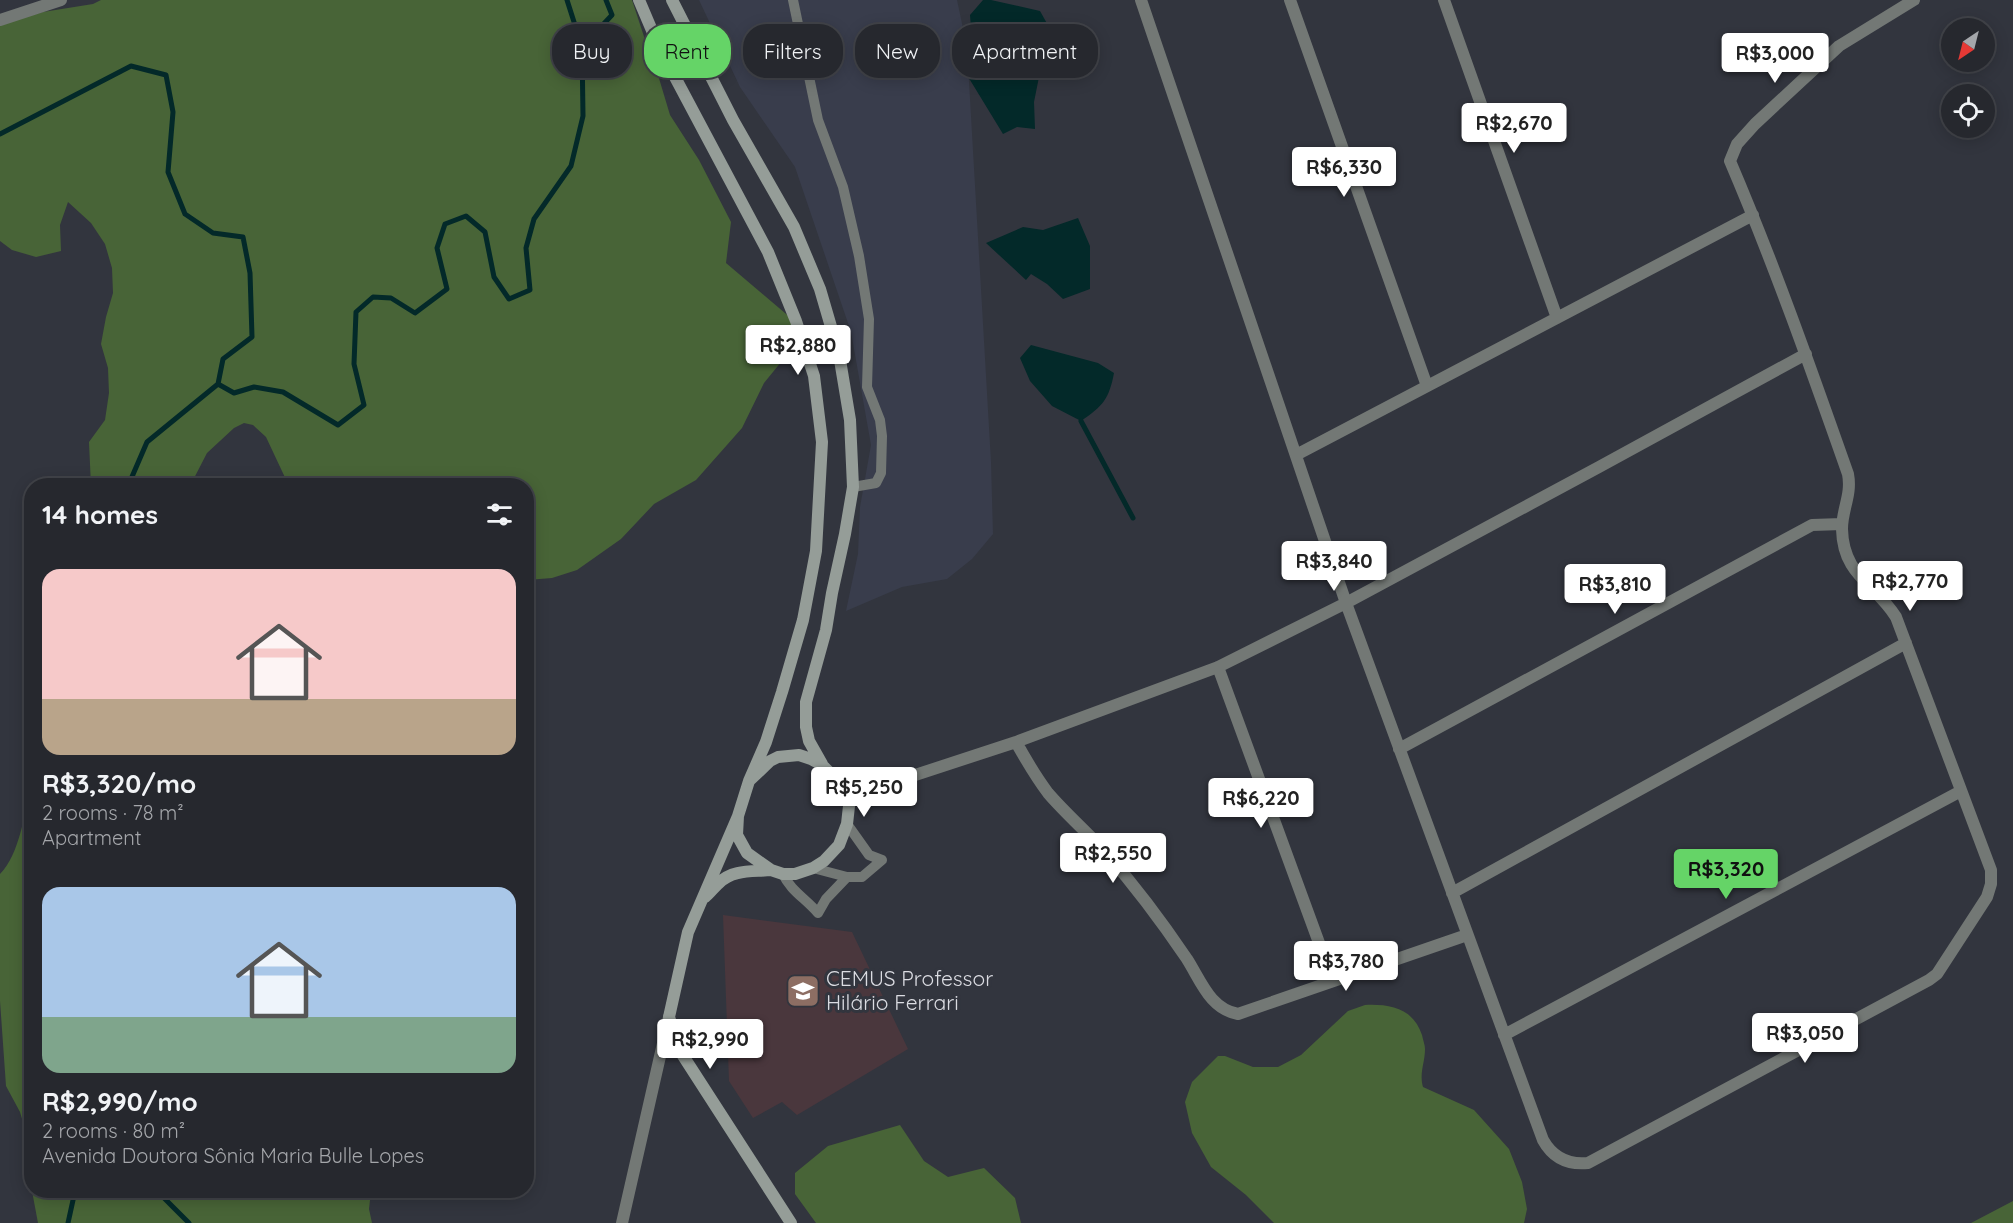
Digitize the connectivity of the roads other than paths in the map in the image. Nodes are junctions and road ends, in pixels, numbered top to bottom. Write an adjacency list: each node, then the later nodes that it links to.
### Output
1 (61, 0): 9 (street)
2 (639, 0): 23 (main road)
3 (672, 0): 15 (main road)
4 (793, 0): 15 (lane)
5 (1141, 0): 14 (street)
6 (1290, 0): 13 (street)
7 (1444, 0): 11 (street)
8 (1914, 0): 10 (street)
9 (0, 20)
10 (1753, 215): 11 (street); 12 (street)
11 (1557, 318): 13 (street)
12 (1806, 354): 16 (street); 17 (street)
13 (1427, 386): 14 (street)
14 (1296, 455): 17 (street)
15 (853, 487): 22 (main road)
16 (1842, 524): 18 (street); 21 (street)
17 (1346, 603): 19 (street); 21 (street)
18 (1906, 643): 24 (street); 31 (street)
19 (1218, 667): 20 (street); 34 (street)
20 (1016, 742): 25 (street); 34 (street)
21 (1399, 749): 31 (street)
22 (822, 765): 23 (main road); 25 (main road)
23 (749, 781): 26 (main road)
24 (1961, 791): 36 (street); 36 (street)
25 (848, 797): 27 (main road)
26 (738, 816): 29 (main road); 32 (main road)
27 (848, 824): 28 (main road); 30 (lane)
28 (813, 868): 29 (main road); 30 (lane)
29 (777, 872): 30 (lane); 32 (main road)
30 (847, 877)
31 (1452, 893): 33 (street)
32 (700, 902): 35 (main road)
33 (1467, 936): 34 (street); 36 (street)
34 (1333, 981)
35 (669, 1017): 37 (street); 38 (main road)
36 (1504, 1035)
37 (622, 1223)
38 (791, 1223)

